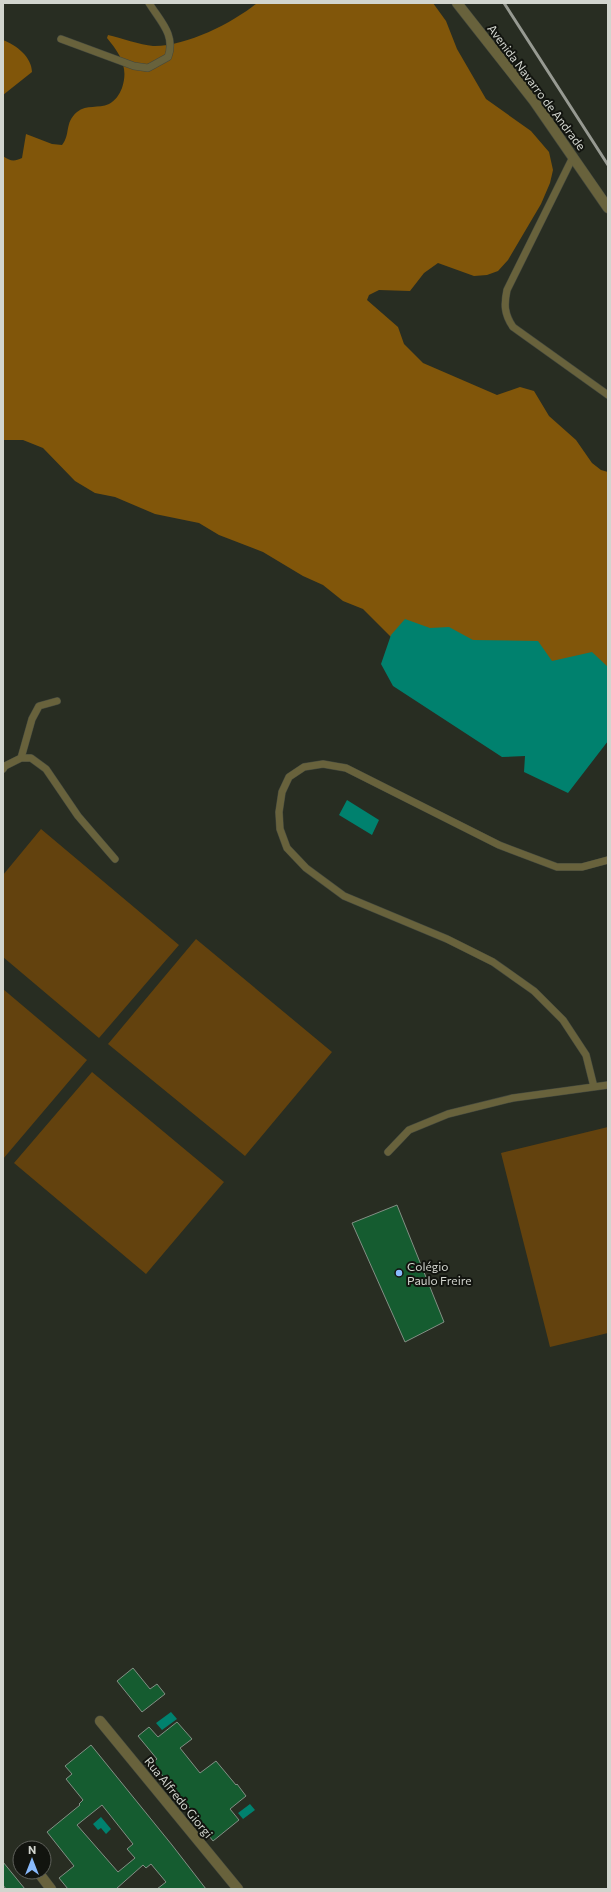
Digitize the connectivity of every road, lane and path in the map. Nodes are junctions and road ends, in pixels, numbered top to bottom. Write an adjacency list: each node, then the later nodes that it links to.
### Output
1 (149, 3): 3 (lane)
2 (457, 3): 4 (street, Avenida Navarro de Andrade)
3 (61, 39)
4 (573, 157): 5 (street, Avenida Navarro de Andrade); 6 (lane)
5 (608, 208)
6 (608, 395)
7 (57, 702): 8 (lane)
8 (21, 758): 9 (lane); 10 (lane)
9 (3, 769)
10 (115, 859)
11 (608, 860): 13 (lane)
12 (608, 1085): 13 (lane)
13 (594, 1087): 14 (lane)
14 (388, 1152)
15 (100, 1721): 18 (street, Rua Alfredo Giorgi)
16 (44, 1880): 17 (street)
17 (51, 1889)
18 (238, 1889)

